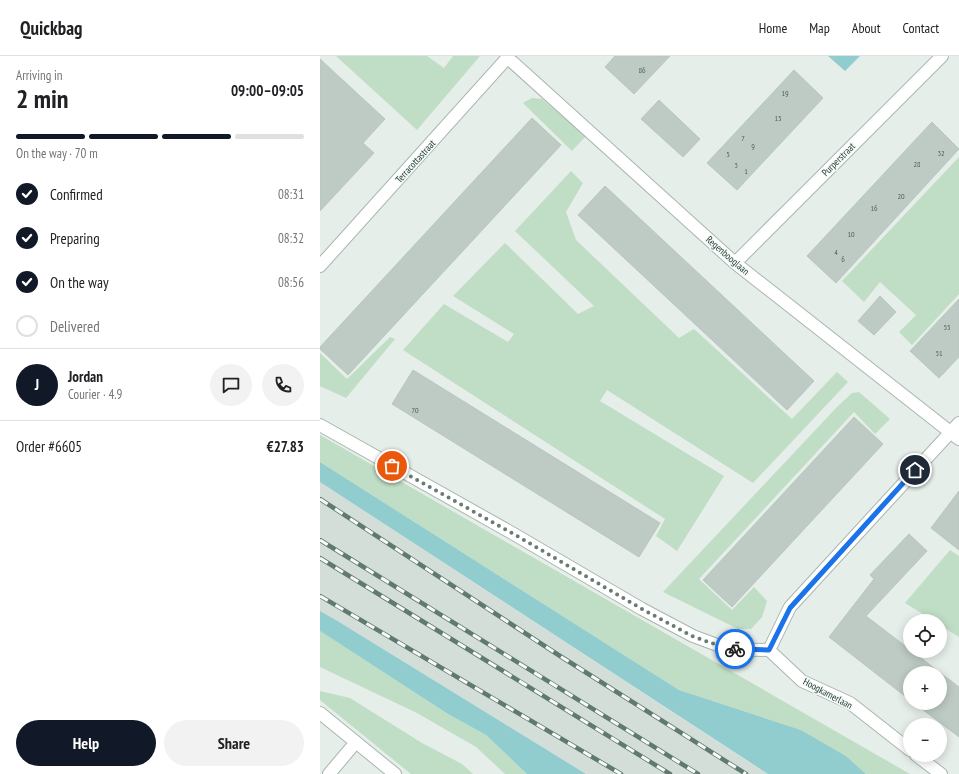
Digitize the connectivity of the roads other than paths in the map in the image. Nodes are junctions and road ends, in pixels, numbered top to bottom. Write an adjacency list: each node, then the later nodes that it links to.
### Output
1 (942, 56): 3 (street, Purperstraat)
2 (508, 57): 3 (street, Regenbooglaan); 4 (street, Terracottastraat)
3 (735, 263): 6 (street, Regenbooglaan)
4 (320, 266)
5 (320, 425): 7 (street)
6 (956, 432): 7 (street)
7 (769, 650): 10 (street, Hoogkamerlaan)
8 (320, 713): 9 (street)
9 (356, 742): 12 (street); 13 (street)
10 (903, 745)
11 (925, 762): 14 (street)
12 (329, 774)
13 (395, 774)
14 (941, 774)

